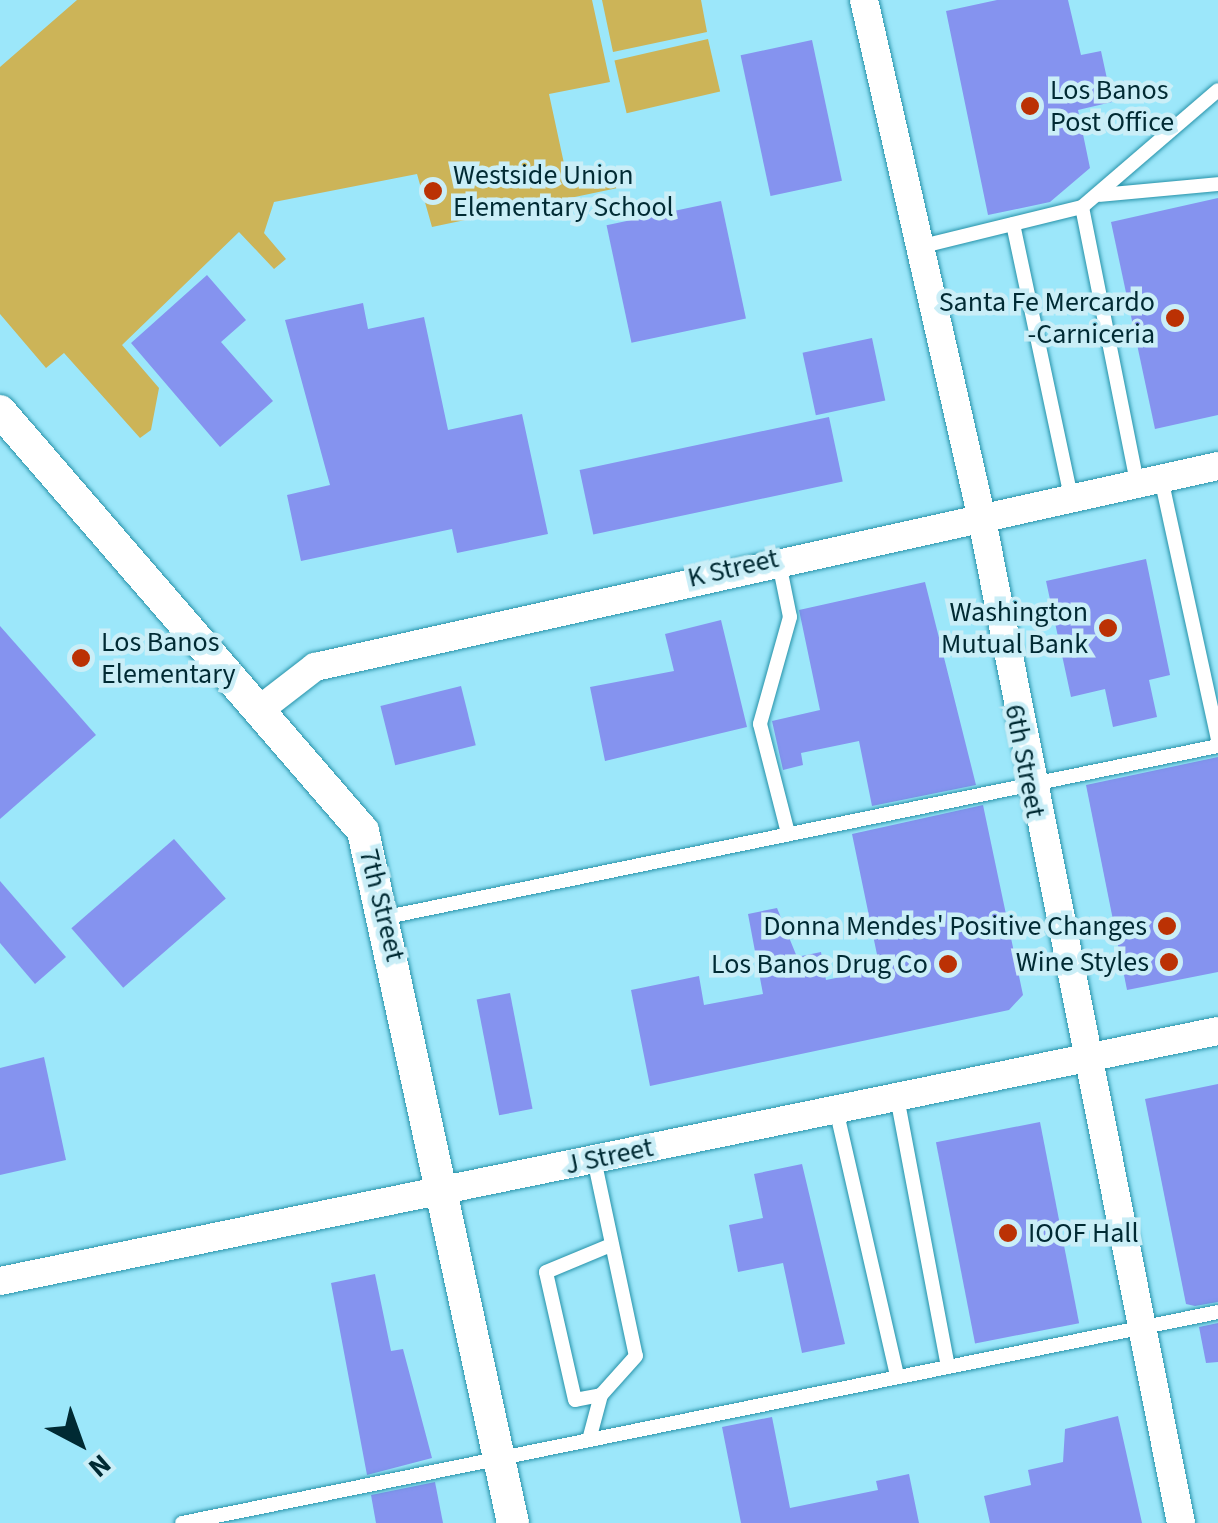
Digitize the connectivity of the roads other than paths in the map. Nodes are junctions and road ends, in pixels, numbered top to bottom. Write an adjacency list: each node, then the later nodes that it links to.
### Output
1 (864, 0): 7 (street, 6th Street)
2 (1218, 90): 4 (lane)
3 (1218, 184): 4 (lane)
4 (1099, 195): 5 (lane)
5 (1082, 207): 6 (lane); 10 (lane)
6 (1013, 224): 7 (lane); 11 (lane)
7 (919, 247): 12 (street, 6th Street)
8 (0, 411): 14 (street, 7th Street)
9 (1218, 466): 10 (street, K Street)
10 (1149, 480): 11 (street, K Street); 15 (lane)
11 (1071, 497): 12 (street, K Street)
12 (981, 515): 13 (street, K Street); 16 (street, 6th Street)
13 (778, 557): 14 (street, K Street); 17 (lane)
14 (263, 707): 18 (street, 7th Street)
15 (1218, 743): 16 (lane)
16 (1029, 785): 17 (lane); 20 (street, 6th Street)
17 (788, 833): 18 (lane)
18 (387, 917): 24 (street, 7th Street)
19 (1218, 1031): 20 (street, J Street)
20 (1086, 1058): 21 (street, J Street); 28 (street, 6th Street)
21 (897, 1097): 22 (street, J Street); 29 (lane)
22 (836, 1109): 23 (street, J Street); 30 (lane)
23 (594, 1159): 24 (street, J Street); 25 (lane)
24 (445, 1190): 26 (street, J Street); 33 (street, 7th Street)
25 (611, 1245): 31 (lane); 31 (lane)
26 (0, 1282)
27 (1218, 1312): 28 (lane)
28 (1141, 1328): 29 (lane); 36 (street, 6th Street)
29 (948, 1366): 30 (lane)
30 (898, 1376): 32 (lane)
31 (601, 1395): 32 (lane)
32 (589, 1440): 33 (lane)
33 (500, 1458): 34 (lane); 35 (street, 7th Street)
34 (182, 1523)
35 (513, 1523)
36 (1182, 1523)

